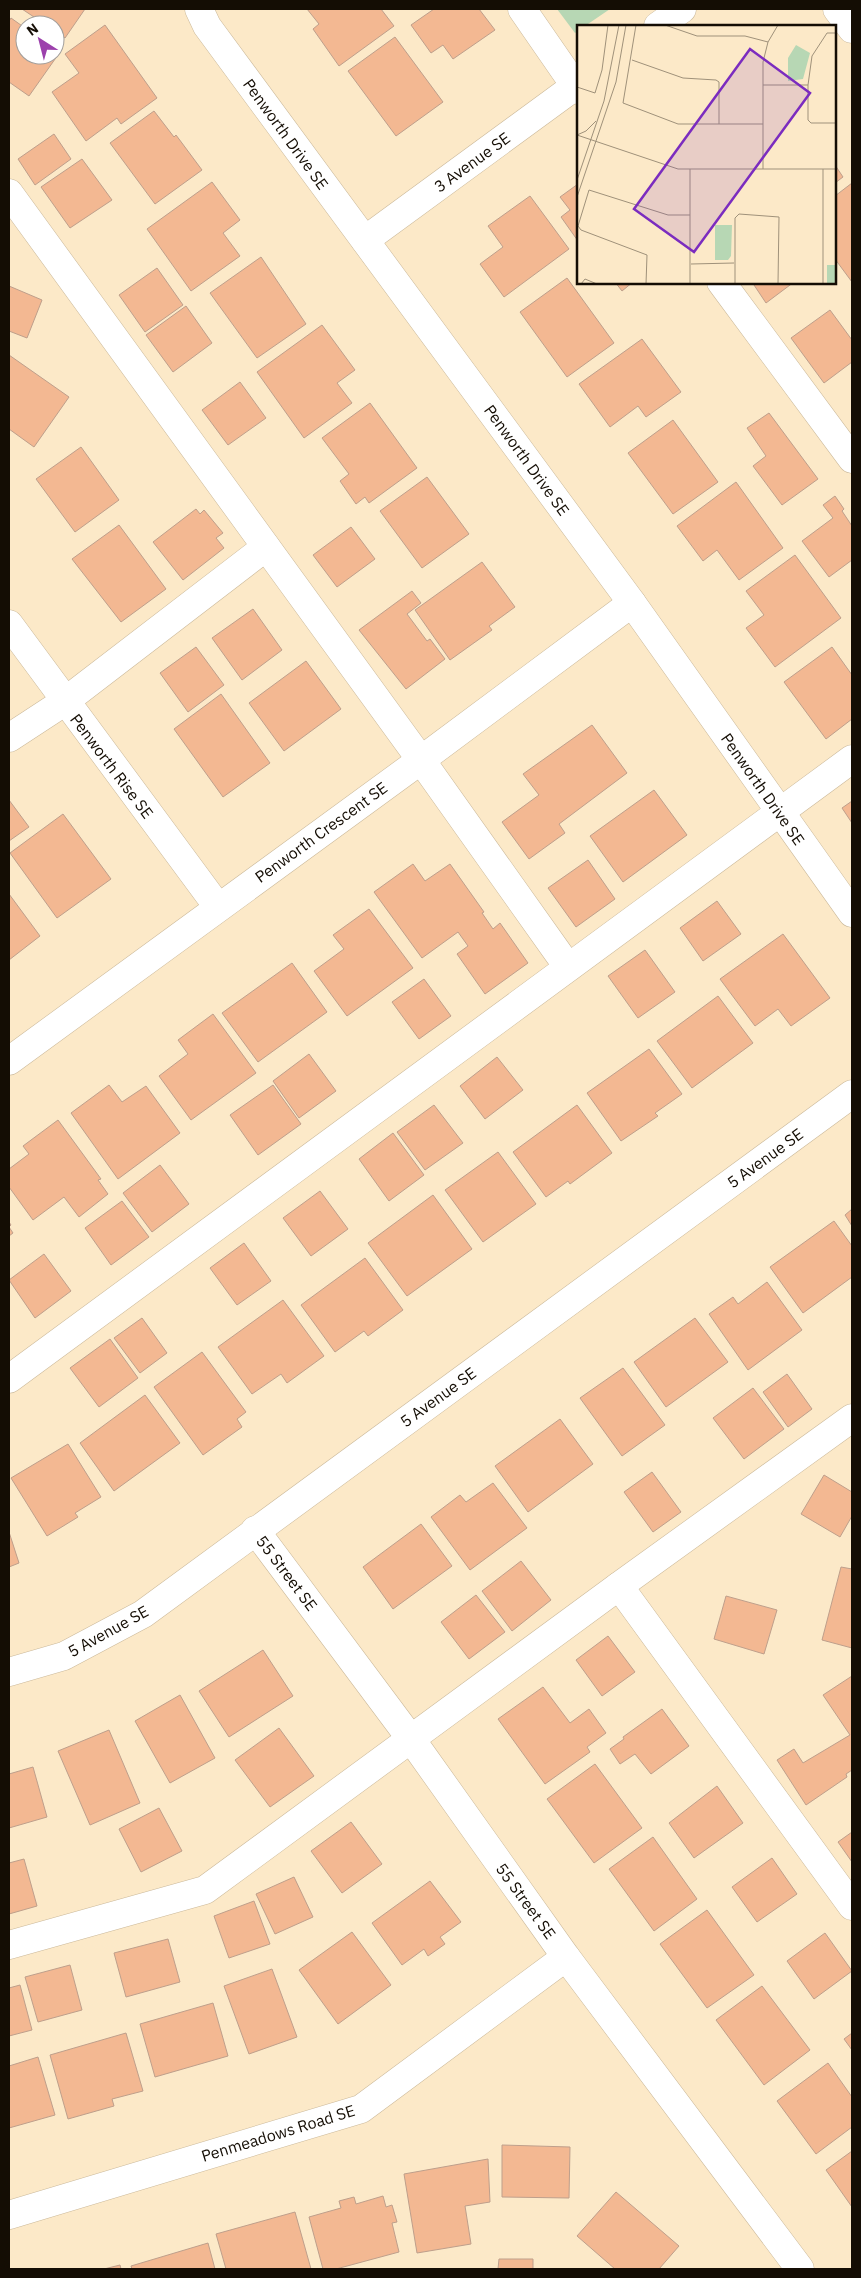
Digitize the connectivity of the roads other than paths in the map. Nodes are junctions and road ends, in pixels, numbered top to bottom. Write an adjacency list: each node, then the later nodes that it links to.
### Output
1 (199, 9): 10 (street, Penworth Drive SE)
2 (522, 9): 7 (street)
3 (682, 9): 5 (street)
4 (837, 9): 6 (street)
5 (659, 25)
6 (852, 29)
7 (577, 86)
8 (577, 88): 10 (street, 3 Avenue SE)
9 (9, 193): 13 (street)
10 (365, 240): 14 (street, Penworth Drive SE)
11 (722, 284): 12 (street)
12 (852, 459)
13 (266, 547): 16 (street); 19 (street)
14 (632, 602): 19 (street, Penworth Crescent SE); 20 (street, Penworth Drive SE)
15 (9, 624): 16 (street, Penworth Rise SE)
16 (64, 702): 17 (street); 21 (street, Penworth Rise SE)
17 (9, 738)
18 (852, 759): 20 (street)
19 (421, 760): 21 (street, Penworth Crescent SE); 23 (street)
20 (780, 812): 22 (street, Penworth Drive SE); 23 (street)
21 (218, 907): 24 (street, Penworth Crescent SE)
22 (852, 913)
23 (568, 967): 26 (street)
24 (9, 1061)
25 (852, 1094): 28 (street, 5 Avenue SE)
26 (9, 1378)
27 (852, 1418): 29 (street)
28 (255, 1530): 30 (street, 5 Avenue SE); 31 (street, 55 Street SE)
29 (619, 1586): 31 (street); 32 (street)
30 (9, 1672)
31 (411, 1739): 33 (street); 34 (street, 55 Street SE)
32 (852, 1906)
33 (9, 1945)
34 (566, 1957): 35 (street, Penmeadows Road SE); 36 (street, 55 Street SE)
35 (9, 2215)
36 (800, 2269)

